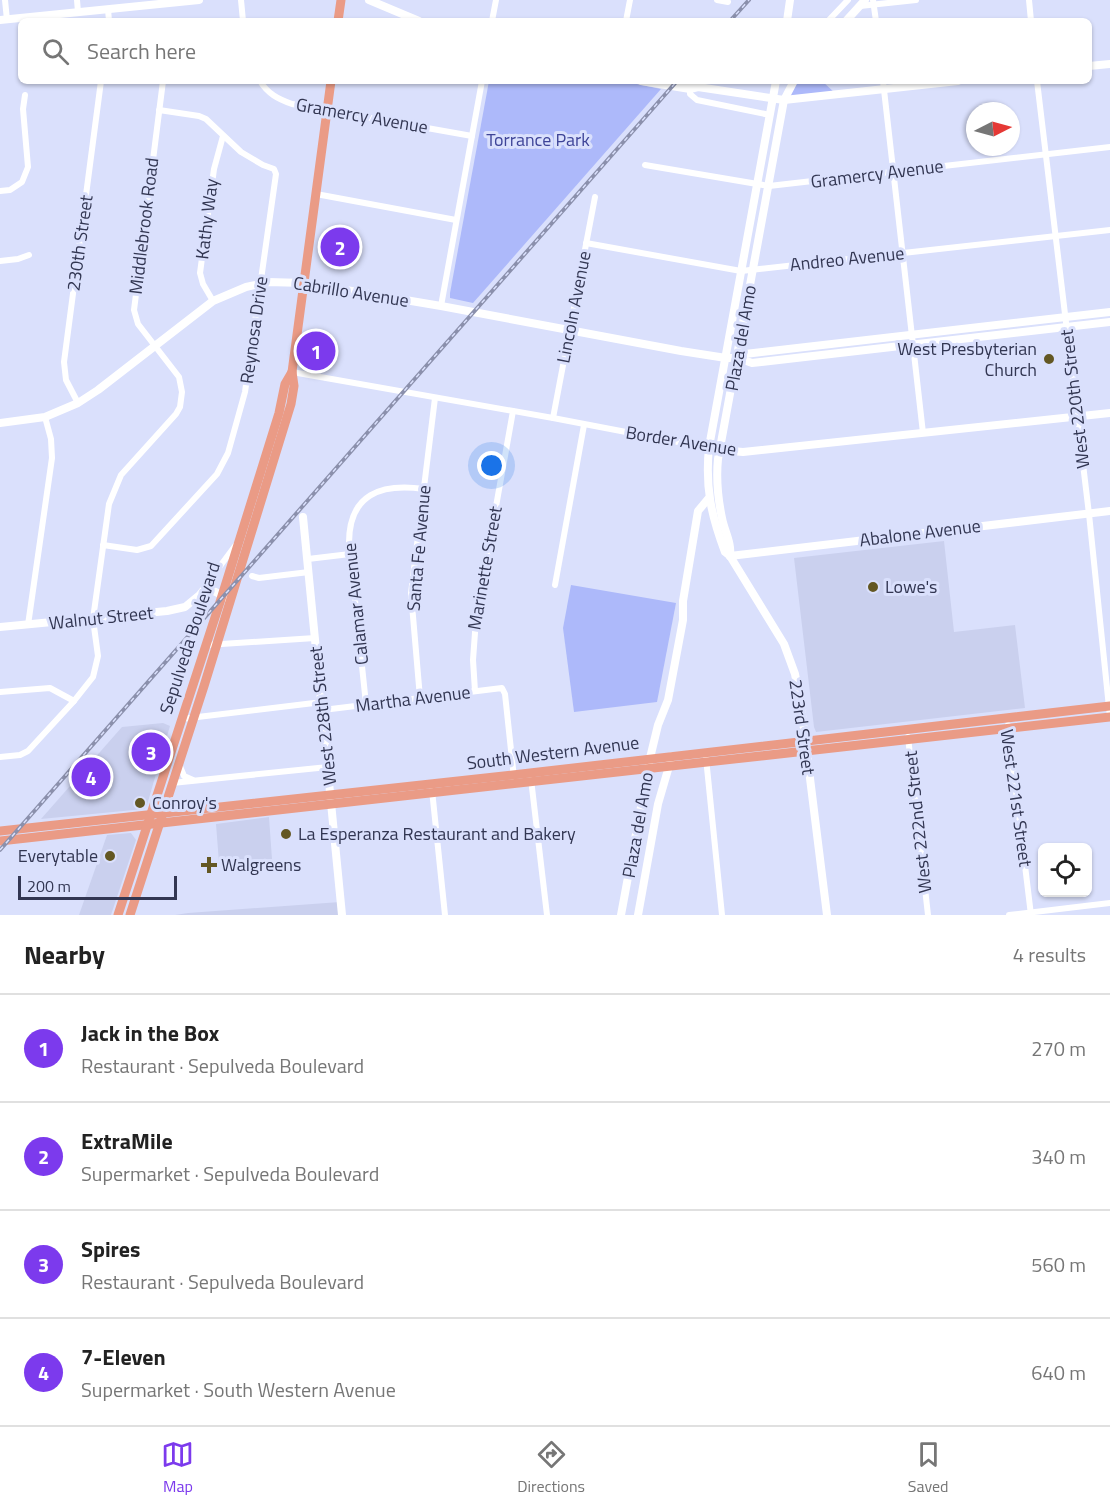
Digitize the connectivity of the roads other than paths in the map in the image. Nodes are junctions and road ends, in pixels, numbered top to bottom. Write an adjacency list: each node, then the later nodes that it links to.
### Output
1 (5, 0): 33 (street)
2 (77, 0): 19 (street)
3 (199, 0): 16 (street)
4 (241, 0): 23 (street)
5 (341, 0): 24 (main road)
6 (369, 0): 25 (street)
7 (496, 0): 26 (street)
8 (630, 0): 27 (street)
9 (717, 0): 14 (street)
10 (790, 0): 28 (street)
11 (848, 0): 29 (street)
12 (916, 0): 15 (street)
13 (1029, 0): 32 (street)
14 (728, 2)
15 (874, 2): 17 (street); 31 (street)
16 (140, 3): 18 (street)
17 (862, 3): 30 (street)
18 (108, 9): 19 (street); 22 (street)
19 (78, 12): 21 (street)
20 (18, 18): 33 (street)
21 (22, 18)
22 (109, 18)
23 (243, 18)
24 (338, 18)
25 (412, 18)
26 (493, 18)
27 (627, 18)
28 (787, 18)
29 (831, 18)
30 (849, 18)
31 (876, 18)
32 (1031, 18)
33 (3, 20)
34 (1110, 64): 35 (street)
35 (1092, 66)
36 (101, 84): 90 (street, 230th Street)
37 (163, 84): 52 (street, Middlebrook Road)
38 (262, 84): 51 (street, Gramercy Avenue)
39 (331, 84): 51 (main road, Sepulveda Boulevard)
40 (481, 84): 55 (street)
41 (671, 84): 47 (street)
42 (776, 84): 49 (street, Plaza del Amo)
43 (792, 84): 50 (street, Plaza del Amo)
44 (902, 84): 46 (street)
45 (1037, 84): 57 (street, West 220th Street)
46 (883, 85): 50 (street); 59 (street)
47 (691, 86): 49 (street); 53 (street)
48 (25, 95): 62 (street)
49 (773, 100): 50 (street); 53 (street, Plaza del Amo)
50 (784, 100): 61 (street, Plaza del Amo)
51 (327, 109): 55 (street, Gramercy Avenue); 63 (main road, Sepulveda Boulevard)
52 (159, 110): 54 (street, Reynosa Drive); 85 (street, Middlebrook Road)
53 (770, 116): 60 (street, Plaza del Amo)
54 (223, 136): 74 (street, Reynosa Drive); 76 (street, Kathy Way)
55 (472, 136): 65 (street)
56 (1110, 147): 57 (street, Gramercy Avenue)
57 (1046, 154): 59 (street, Gramercy Avenue); 67 (street, West 220th Street)
58 (645, 165): 60 (street, Gramercy Avenue)
59 (894, 171): 61 (street, Gramercy Avenue); 69 (street)
60 (758, 185): 61 (street, Gramercy Avenue); 73 (street, Plaza del Amo)
61 (769, 186): 72 (street, Plaza del Amo)
62 (0, 191)
63 (316, 194): 65 (street); 75 (main road, Sepulveda Boulevard)
64 (595, 197): 68 (street, Lincoln Avenue)
65 (456, 220): 77 (street)
66 (1110, 230): 67 (street, Andreo Avenue)
67 (1055, 237): 69 (street, Andreo Avenue); 79 (street, West 220th Street)
68 (586, 243): 73 (street, Andreo Avenue); 82 (street, Lincoln Avenue)
69 (904, 253): 72 (street, Andreo Avenue); 83 (street)
70 (29, 255): 71 (street)
71 (0, 261)
72 (753, 270): 73 (street, Andreo Avenue); 87 (street, Plaza del Amo)
73 (741, 271): 86 (street, Plaza del Amo)
74 (260, 283): 75 (street, Cabrillo Avenue); 76 (street, Cabrillo Avenue); 110 (street, Reynosa Drive)
75 (304, 283): 77 (street, Cabrillo Avenue); 88 (main road, Sepulveda Boulevard)
76 (213, 301): 85 (street, Cabrillo Avenue)
77 (441, 306): 82 (street, Cabrillo Avenue)
78 (1110, 312): 79 (street, Cabrillo Avenue)
79 (1065, 316): 81 (street, West 220th Street); 83 (street, Cabrillo Avenue)
80 (1110, 322): 81 (street, Cabrillo Avenue)
81 (1067, 326): 84 (street, Cabrillo Avenue); 94 (street, West 220th Street)
82 (569, 331): 86 (street, Cabrillo Avenue); 95 (street, Lincoln Avenue)
83 (912, 334): 84 (street); 87 (street, Cabrillo Avenue)
84 (914, 344): 87 (street, Cabrillo Avenue); 98 (street)
85 (155, 346): 90 (street, Cabrillo Avenue); 110 (street, Middlebrook Road)
86 (726, 358): 87 (street, Cabrillo Avenue); 99 (street, Plaza del Amo)
87 (738, 358): 100 (street, Plaza del Amo)
88 (292, 372): 89 (street, Border Avenue); 101 (main road, Sepulveda Boulevard)
89 (435, 398): 91 (street, Border Avenue); 102 (street, Santa Fe Avenue)
90 (78, 403): 93 (street, Cabrillo Avenue)
91 (513, 411): 95 (street, Border Avenue); 125 (street, Marinette Street)
92 (1110, 413): 94 (street, Border Avenue)
93 (45, 417): 96 (street, Cabrillo Avenue); 120 (street)
94 (1077, 417): 98 (street, Border Avenue); 105 (street, West 220th Street)
95 (553, 418): 97 (street, Border Avenue)
96 (0, 423)
97 (584, 425): 99 (street, Border Avenue); 116 (street)
98 (923, 433): 100 (street, Border Avenue)
99 (709, 447): 100 (street, Border Avenue); 103 (street, Plaza del Amo)
100 (720, 450): 112 (street, Plaza del Amo)
101 (268, 464): 109 (main road, Sepulveda Boulevard); 118 (main road, Sepulveda Boulevard)
102 (424, 489): 111 (street, Calamar Avenue); 127 (street, Santa Fe Avenue)
103 (708, 499): 107 (street, Plaza del Amo); 108 (street, Plaza del Amo)
104 (1110, 511): 105 (street, Abalone Avenue)
105 (1089, 514): 112 (street, Abalone Avenue); 131 (street, West 220th Street)
106 (303, 517): 113 (street, West 228th Street)
107 (713, 518): 108 (street); 112 (street, Plaza del Amo)
108 (697, 525): 143 (street, Plaza del Amo)
109 (237, 543): 117 (street, Walnut Street); 118 (main road, Sepulveda Boulevard)
110 (104, 545): 119 (street, Middlebrook Road)
111 (350, 554): 113 (street); 129 (street, Calamar Avenue)
112 (730, 556): 138 (street, 223rd Street)
113 (308, 559): 114 (street, West 228th Street)
114 (309, 572): 115 (street); 122 (street, West 228th Street)
115 (252, 576)
116 (555, 585)
117 (197, 597): 118 (street, Walnut Street); 119 (street, Walnut Street)
118 (226, 598): 123 (main road, Sepulveda Boulevard); 124 (main road, Sepulveda Boulevard)
119 (93, 619): 120 (street, Walnut Street); 128 (street, Middlebrook Road)
120 (28, 625): 121 (street, Walnut Street)
121 (0, 627)
122 (315, 638): 124 (street); 130 (street, West 228th Street)
123 (206, 645): 124 (street); 135 (main road, Sepulveda Boulevard)
124 (216, 646): 133 (main road, Sepulveda Boulevard)
125 (475, 691): 127 (street, Martha Avenue); 150 (street, Martha Avenue)
126 (0, 692): 128 (street)
127 (420, 698): 129 (street, Martha Avenue)
128 (74, 701): 142 (street, Middlebrook Road)
129 (366, 705): 130 (street, Martha Avenue)
130 (322, 706): 133 (street, Martha Avenue); 146 (street, West 228th Street)
131 (1109, 706): 132 (street, West 220th Street); 134 (main road, South Western Avenue)
132 (1110, 717): 136 (main road, South Western Avenue)
133 (194, 718): 135 (street, Martha Avenue); 145 (main road, Sepulveda Boulevard)
134 (1004, 718): 136 (street, West 221st Street); 137 (main road, South Western Avenue)
135 (181, 719): 158 (main road, Sepulveda Boulevard)
136 (1010, 727): 137 (main road, South Western Avenue); 164 (street, West 221st Street)
137 (908, 734): 138 (main road, South Western Avenue); 139 (main road, South Western Avenue); 174 (street, West 222nd Street)
138 (805, 740): 139 (street, 223rd Street); 140 (main road, South Western Avenue)
139 (806, 751): 144 (main road, South Western Avenue); 173 (street, 223rd Street)
140 (706, 752): 141 (main road, South Western Avenue); 144 (street)
141 (672, 756): 143 (main road, South Western Avenue); 147 (street, Plaza del Amo)
142 (0, 757)
143 (650, 758): 148 (street, Plaza del Amo); 149 (main road, South Western Avenue)
144 (706, 762): 147 (main road, South Western Avenue); 172 (street)
145 (178, 764): 151 (street); 152 (main road, Sepulveda Boulevard)
146 (328, 767): 151 (street); 155 (street, West 228th Street)
147 (669, 767): 148 (main road, South Western Avenue); 171 (street, Plaza del Amo)
148 (648, 770): 149 (main road, South Western Avenue); 170 (street, Plaza del Amo)
149 (531, 778): 150 (main road, South Western Avenue); 169 (street)
150 (514, 780): 153 (main road, South Western Avenue)
151 (197, 781): 152 (street)
152 (172, 783): 157 (main road, Sepulveda Boulevard)
153 (432, 789): 155 (main road, South Western Avenue); 168 (street)
154 (299, 799): 155 (main road, South Western Avenue); 156 (main road); 157 (main road, South Western Avenue)
155 (331, 800): 156 (main road, South Western Avenue); 167 (street, West 228th Street)
156 (271, 812): 159 (main road, South Western Avenue)
157 (162, 814): 158 (main road, South Western Avenue); 159 (main road, Sepulveda Boulevard)
158 (150, 815): 160 (main road, Sepulveda Boulevard); 161 (main road, South Western Avenue)
159 (159, 824): 160 (main road, South Western Avenue); 166 (main road, Sepulveda Boulevard)
160 (146, 826): 162 (main road, South Western Avenue); 165 (main road, Sepulveda Boulevard)
161 (0, 831)
162 (0, 841)
163 (1110, 903): 164 (street)
164 (1031, 914): 175 (street)
165 (118, 915)
166 (130, 915)
167 (342, 915)
168 (445, 915)
169 (547, 915)
170 (621, 915)
171 (638, 915)
172 (722, 915)
173 (827, 915)
174 (928, 915)
175 (1009, 915)

